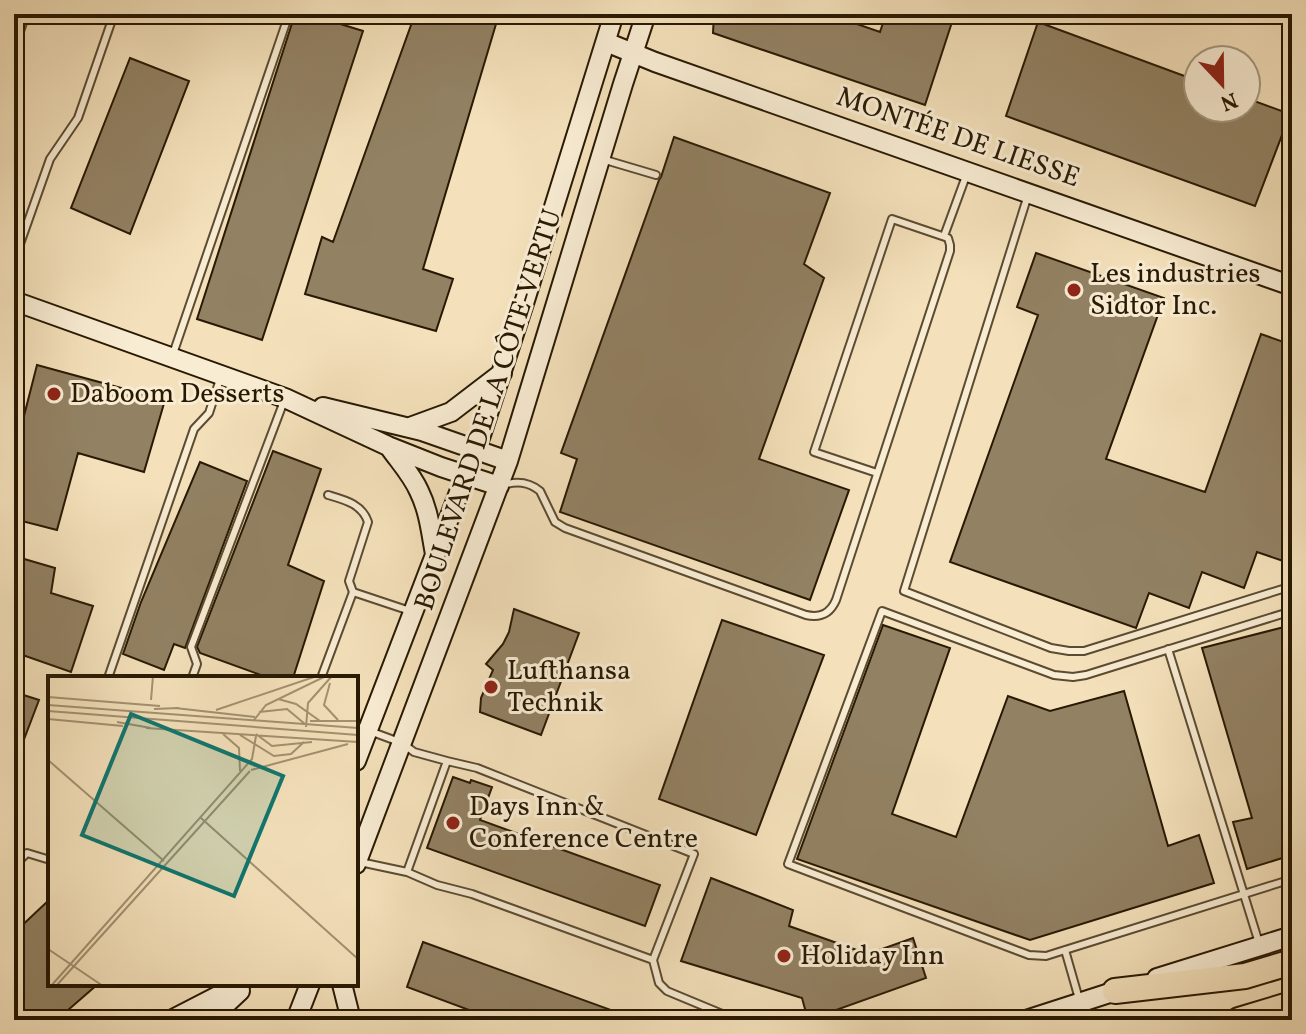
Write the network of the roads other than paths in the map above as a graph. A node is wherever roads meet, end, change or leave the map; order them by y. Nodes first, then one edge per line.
1 (26, 14) edge
2 (114, 14) edge
3 (289, 14) edge
4 (614, 14) edge
5 (646, 14) edge
6 (606, 42) junction
7 (14, 49) edge
8 (633, 53) junction
9 (600, 159) junction
10 (968, 172) junction
11 (656, 175) dead end
12 (1029, 193) junction
13 (944, 236) junction
14 (14, 261) edge
15 (1292, 286) edge
16 (14, 301) edge
17 (172, 357) junction
18 (502, 373) junction
19 (221, 375) junction
20 (285, 398) junction
21 (410, 427) junction
22 (388, 446) junction
23 (476, 449) junction
24 (508, 461) junction
25 (877, 473) junction
26 (465, 475) junction
27 (508, 484) junction
28 (328, 495) dead end
29 (435, 554) junction
30 (1292, 586) edge
31 (353, 592) junction
32 (1292, 611) edge
33 (413, 612) junction
34 (1168, 649) junction
35 (109, 676) edge
36 (193, 676) edge
37 (322, 676) edge
38 (362, 728) edge
39 (402, 743) junction
40 (358, 750) edge
41 (447, 761) junction
42 (358, 857) edge
43 (48, 859) edge
44 (358, 862) edge
45 (14, 866) edge
46 (407, 872) junction
47 (1292, 879) edge
48 (1243, 893) junction
49 (1292, 936) edge
50 (1260, 946) junction
51 (1065, 950) junction
52 (653, 960) junction
53 (1292, 962) edge
54 (237, 986) edge
55 (246, 986) edge
56 (309, 986) edge
57 (342, 986) edge
58 (1115, 991) junction
59 (1081, 1002) junction
60 (1292, 1004) edge
61 (171, 1020) edge
62 (209, 1020) edge
63 (296, 1020) edge
64 (351, 1020) edge
65 (737, 1020) edge
66 (1026, 1020) edge
67 (1239, 1020) edge

1 - 7 lane
2 - 14 lane
3 - 17 lane
4 - 6 street, BOULEVARD DE LA CÔTE-VERTU
5 - 8 street, BOULEVARD DE LA CÔTE-VERTU
6 - 8 street, MONTÉE DE LIESSE
6 - 18 street, BOULEVARD DE LA CÔTE-VERTU
8 - 9 street, BOULEVARD DE LA CÔTE-VERTU
8 - 10 street, MONTÉE DE LIESSE
9 - 11 lane
9 - 24 street, BOULEVARD DE LA CÔTE-VERTU
10 - 12 street, MONTÉE DE LIESSE
10 - 13 lane
12 - 15 street, MONTÉE DE LIESSE
12 - 30 lane
13 - 25 lane
13 - 25 lane
16 - 17 street
17 - 19 street
18 - 21 street
18 - 23 street, BOULEVARD DE LA CÔTE-VERTU
19 - 20 street
19 - 35 lane
20 - 21 street
20 - 22 street
20 - 36 lane
21 - 23 street
22 - 26 street
22 - 29 street
23 - 24 street
23 - 26 street, BOULEVARD DE LA CÔTE-VERTU
24 - 27 street, BOULEVARD DE LA CÔTE-VERTU
25 - 27 lane
26 - 27 street
26 - 29 street, BOULEVARD DE LA CÔTE-VERTU
27 - 39 street, BOULEVARD DE LA CÔTE-VERTU
28 - 31 lane
29 - 33 street, BOULEVARD DE LA CÔTE-VERTU
31 - 33 lane
31 - 37 lane
32 - 34 lane
33 - 38 street, BOULEVARD DE LA CÔTE-VERTU
34 - 48 lane
34 - 51 lane
38 - 39 lane
38 - 40 street, BOULEVARD DE LA CÔTE-VERTU
39 - 41 lane
39 - 42 street, BOULEVARD DE LA CÔTE-VERTU
41 - 46 lane
41 - 52 lane
43 - 45 lane
44 - 46 lane
46 - 52 lane
47 - 48 lane
48 - 50 lane
48 - 51 lane
49 - 50 street
50 - 58 street
51 - 59 lane
52 - 65 lane
53 - 58 highway
54 - 61 street
55 - 62 street
56 - 63 street
57 - 64 street
58 - 59 street
59 - 66 street
60 - 67 highway

